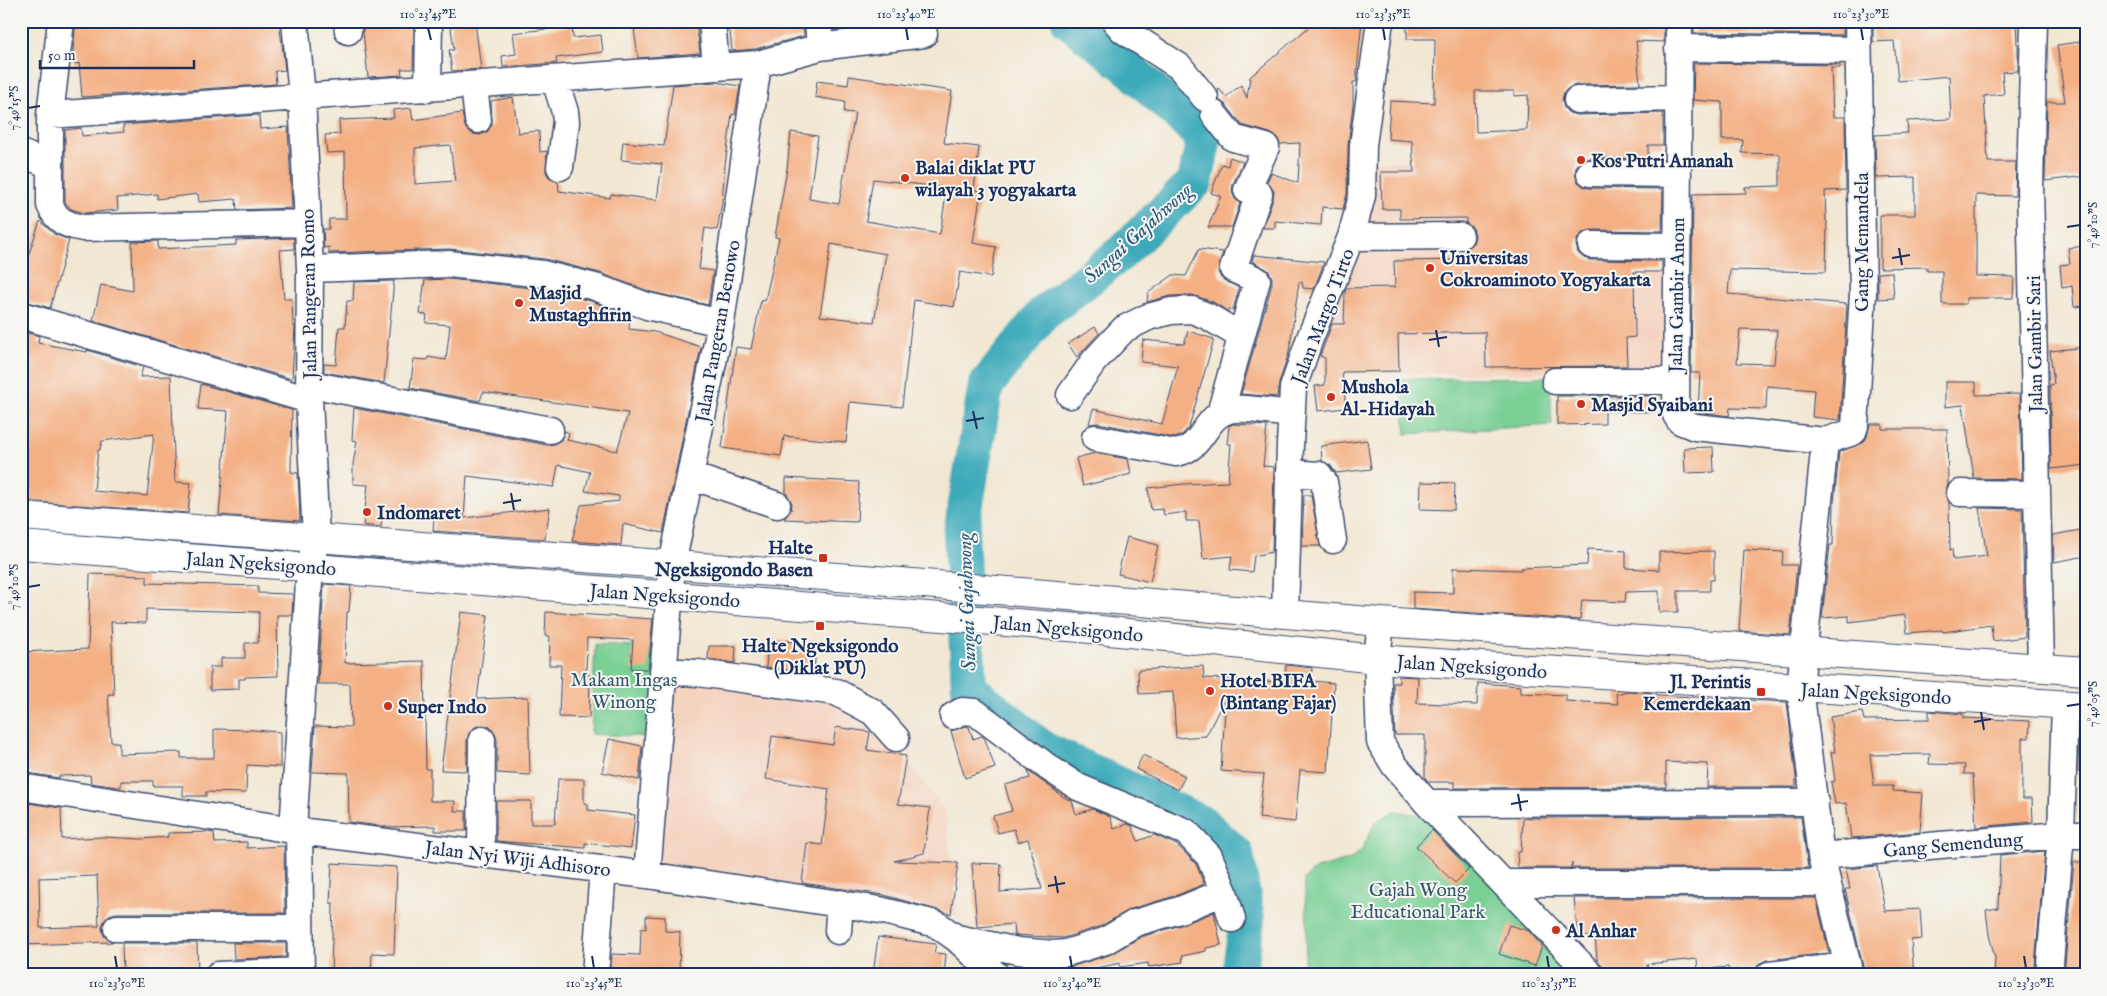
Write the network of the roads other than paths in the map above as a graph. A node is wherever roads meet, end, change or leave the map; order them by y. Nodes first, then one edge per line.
1 (61, 21) edge
2 (295, 21) edge
3 (429, 21) edge
4 (712, 21) edge
5 (818, 21) edge
6 (1115, 21) edge
7 (1380, 21) edge
8 (1679, 21) edge
9 (1858, 21) edge
10 (2034, 21) edge
11 (924, 34) dead end
12 (820, 47) junction
13 (1678, 48) junction
14 (1858, 50) junction
15 (758, 64) junction
16 (716, 67) junction
17 (555, 80) junction
18 (474, 86) junction
19 (428, 89) junction
20 (302, 96) junction
21 (1678, 98) junction
22 (1577, 100) dead end
23 (50, 115) junction
24 (478, 120) dead end
25 (21, 153) edge
26 (49, 165) junction
27 (560, 166) dead end
28 (1590, 173) dead end
29 (1678, 174) junction
30 (308, 223) junction
31 (1460, 236) dead end
32 (1351, 237) junction
33 (1592, 245) dead end
34 (1677, 246) junction
35 (310, 268) junction
36 (21, 315) edge
37 (721, 323) junction
38 (1240, 336) junction
39 (1555, 381) dead end
40 (1675, 381) junction
41 (309, 392) junction
42 (1070, 395) dead end
43 (1220, 414) junction
44 (1292, 414) junction
45 (550, 430) dead end
46 (1095, 438) dead end
47 (1825, 441) junction
48 (1289, 473) junction
49 (690, 480) junction
50 (1960, 493) dead end
51 (2037, 494) junction
52 (777, 505) dead end
53 (21, 516) edge
54 (316, 538) junction
55 (1333, 540) dead end
56 (21, 545) edge
57 (672, 565) junction
58 (310, 567) junction
59 (668, 595) junction
60 (1285, 614) junction
61 (1381, 622) junction
62 (1803, 650) junction
63 (1377, 659) junction
64 (2041, 667) junction
65 (2086, 671) edge
66 (664, 672) junction
67 (1800, 688) junction
68 (2075, 705) edge
69 (953, 716) dead end
70 (896, 738) dead end
71 (482, 740) dead end
72 (21, 787) edge
73 (1815, 802) junction
74 (1427, 803) junction
75 (296, 830) junction
76 (2074, 835) edge
77 (481, 854) junction
78 (1821, 856) junction
79 (603, 869) junction
80 (647, 875) junction
81 (1505, 883) junction
82 (1827, 883) junction
83 (1224, 892) junction
84 (840, 903) junction
85 (1232, 919) dead end
86 (117, 928) dead end
87 (300, 928) junction
88 (838, 931) dead end
89 (956, 938) junction
90 (1849, 970) edge
91 (301, 973) edge
92 (218, 975) edge
93 (595, 975) edge
94 (996, 975) edge
95 (1591, 975) edge
96 (1769, 975) edge
97 (2050, 975) edge

1 - 23 street
2 - 20 street, Jalan Pangeran Romo
3 - 19 street
4 - 16 street
5 - 12 street
6 - 38 street
7 - 32 street, Jalan Margo Tirto
8 - 13 street, Jalan Gambir Anom
9 - 14 street, Gang Memandela
10 - 51 street, Jalan Gambir Sari
11 - 12 street
12 - 15 street
13 - 14 street
13 - 21 street, Jalan Gambir Anom
14 - 47 street, Gang Memandela
15 - 16 street
15 - 37 street, Jalan Pangeran Benowo
16 - 17 street
17 - 18 street
17 - 27 street
18 - 19 street
18 - 24 street
19 - 20 street
20 - 23 street
20 - 30 street, Jalan Pangeran Romo
21 - 22 street
21 - 29 street, Jalan Gambir Anom
23 - 26 street
25 - 26 street
26 - 30 street
28 - 29 street
29 - 34 street, Jalan Gambir Anom
30 - 35 street, Jalan Pangeran Romo
31 - 32 street
32 - 44 street, Jalan Margo Tirto
33 - 34 street
34 - 40 street, Jalan Gambir Anom
35 - 37 street
35 - 41 street, Jalan Pangeran Romo
36 - 41 street
37 - 49 street, Jalan Pangeran Benowo
38 - 42 street
38 - 43 street
39 - 40 street
40 - 47 street, Jalan Gambir Anom
41 - 45 street
41 - 54 street, Jalan Pangeran Romo
43 - 44 street
43 - 46 street
44 - 48 street, Jalan Margo Tirto
47 - 62 street
48 - 55 street
48 - 60 street, Jalan Margo Tirto
49 - 52 street
49 - 57 street, Jalan Pangeran Benowo
50 - 51 street
51 - 64 street, Jalan Gambir Sari
53 - 54 main road, Jalan Ngeksigondo
54 - 57 main road, Jalan Ngeksigondo
54 - 58 street, Jalan Pangeran Romo
56 - 58 main road, Jalan Ngeksigondo
57 - 59 street, Jalan Pangeran Benowo
57 - 60 main road, Jalan Ngeksigondo
58 - 59 main road, Jalan Ngeksigondo
58 - 75 street, Jalan Pangeran Romo
59 - 63 main road, Jalan Ngeksigondo
59 - 66 street, Jalan Pangeran Benowo
60 - 61 main road, Jalan Ngeksigondo
61 - 62 main road, Jalan Ngeksigondo
61 - 63 street
62 - 64 main road, Jalan Ngeksigondo
62 - 67 street
63 - 67 main road, Jalan Ngeksigondo
63 - 74 street
64 - 65 main road, Jalan Ngeksigondo
66 - 70 street
66 - 80 street, Jalan Pangeran Benowo
67 - 68 main road, Jalan Ngeksigondo
67 - 73 street
68 - 76 street
69 - 83 street
71 - 77 street
72 - 75 street, Jalan Nyi Wiji Adhisoro
73 - 74 street
73 - 78 street
74 - 81 street
75 - 77 street, Jalan Nyi Wiji Adhisoro
75 - 87 street, Jalan Pangeran Romo
76 - 78 street, Gang Semendung
76 - 97 street
77 - 79 street, Jalan Nyi Wiji Adhisoro
78 - 82 street
79 - 80 street, Jalan Nyi Wiji Adhisoro
79 - 93 street
80 - 84 street, Jalan Nyi Wiji Adhisoro
81 - 82 street
81 - 95 street
82 - 90 street
83 - 85 street
83 - 89 street
84 - 88 street
84 - 89 street, Jalan Nyi Wiji Adhisoro
86 - 87 street
87 - 91 street, Jalan Pangeran Romo
89 - 94 street, Jalan Nyi Wiji Adhisoro
90 - 96 street
91 - 92 street

